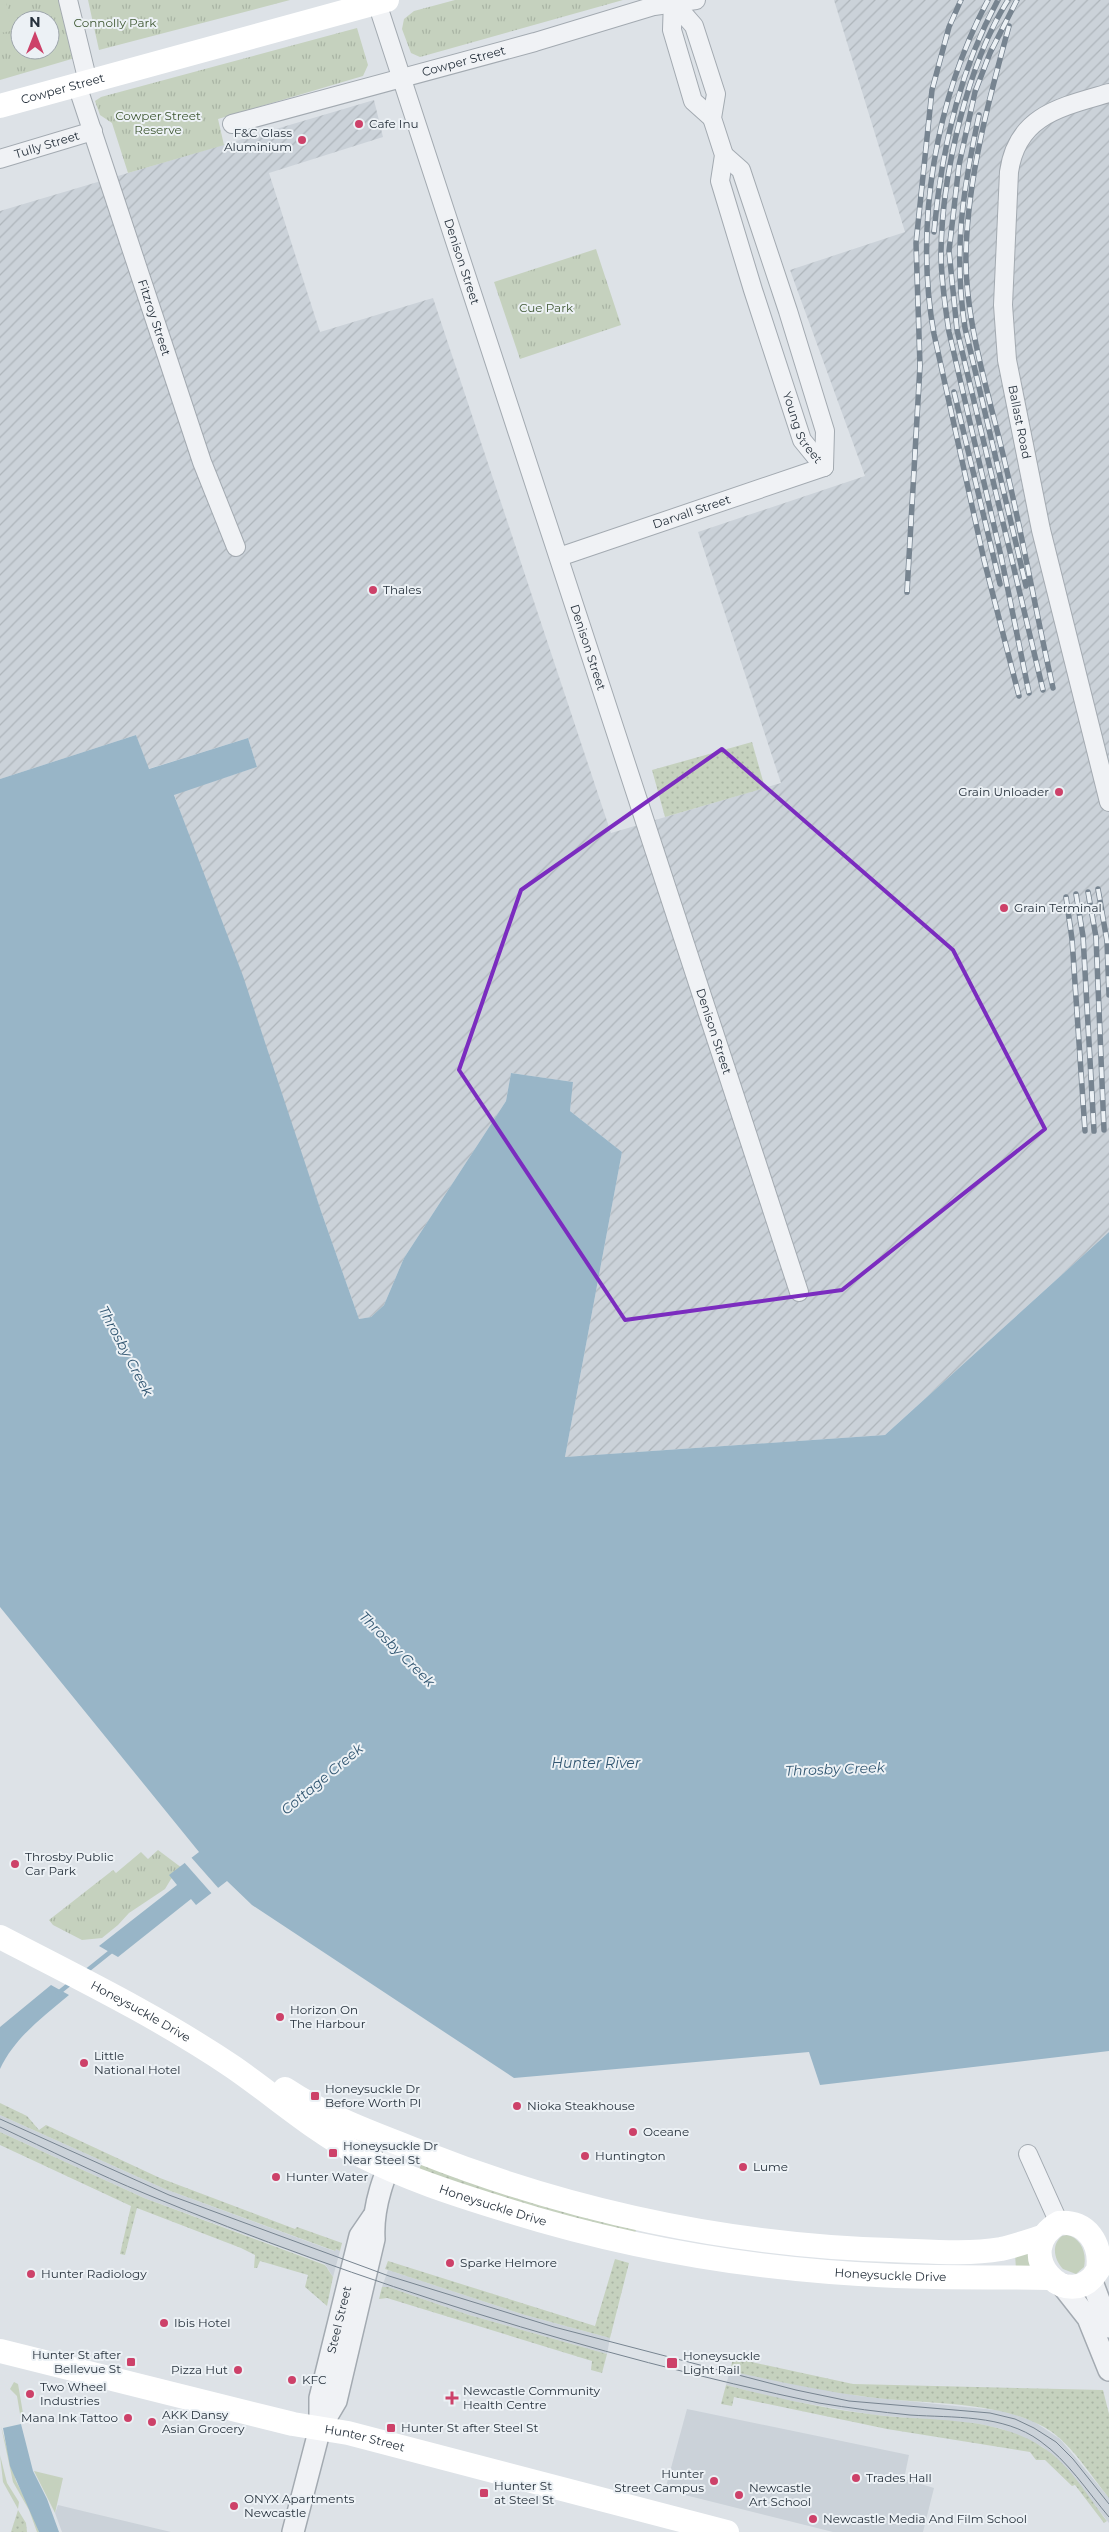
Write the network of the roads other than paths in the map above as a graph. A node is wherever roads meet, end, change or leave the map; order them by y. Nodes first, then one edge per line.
1 (68, 0) edge
2 (696, 0) edge
3 (382, 1) edge
4 (673, 2) edge
5 (402, 78) junction
6 (82, 84) junction
7 (1109, 93) edge
8 (0, 106) edge
9 (232, 124) dead end
10 (93, 131) junction
11 (724, 155) junction
12 (0, 158) edge
13 (784, 298) junction
14 (759, 306) junction
15 (824, 467) junction
16 (236, 547) dead end
17 (559, 557) junction
18 (1109, 802) edge
19 (800, 1292) dead end
20 (0, 1920) edge
21 (0, 1937) edge
22 (68, 1964) junction
23 (101, 1981) junction
24 (398, 2144) junction
25 (1028, 2154) dead end
26 (388, 2168) junction
27 (1051, 2230) junction
28 (1098, 2230) edge
29 (1098, 2275) edge
30 (1056, 2282) junction
31 (1109, 2327) edge
32 (0, 2351) edge
33 (1109, 2370) edge
34 (320, 2428) junction
35 (293, 2532) edge
36 (727, 2532) edge

1 - 6 street, Fitzroy Street
2 - 4 street, Cowper Street
3 - 5 street, Denison Street
3 - 6 main road, Cowper Street
4 - 5 street, Cowper Street
4 - 11 street, Young Street
5 - 9 street, Cowper Street
5 - 17 street, Denison Street
6 - 8 main road, Cowper Street
6 - 10 street, Fitzroy Street
7 - 18 street, Ballast Road
10 - 12 street, Tully Street
10 - 16 street, Fitzroy Street
11 - 13 street, Young Street
11 - 14 street, Young Street
13 - 14 street
13 - 15 street, Young Street
14 - 15 street, Young Street
15 - 17 street, Darvall Street
17 - 19 street, Denison Street
20 - 22 main road, Honeysuckle Drive
21 - 22 main road, Honeysuckle Drive
22 - 23 main road, Honeysuckle Drive
23 - 24 main road, Honeysuckle Drive
23 - 26 main road, Honeysuckle Drive
24 - 26 street, Steel Street
24 - 27 main road, Honeysuckle Drive
25 - 27 street
26 - 30 main road, Honeysuckle Drive
26 - 34 street, Steel Street
27 - 28 main road
27 - 30 main road
28 - 29 main road
29 - 30 main road
29 - 31 street
30 - 33 street
32 - 34 main road, Hunter Street
34 - 35 street, Steel Street
34 - 36 main road, Hunter Street

